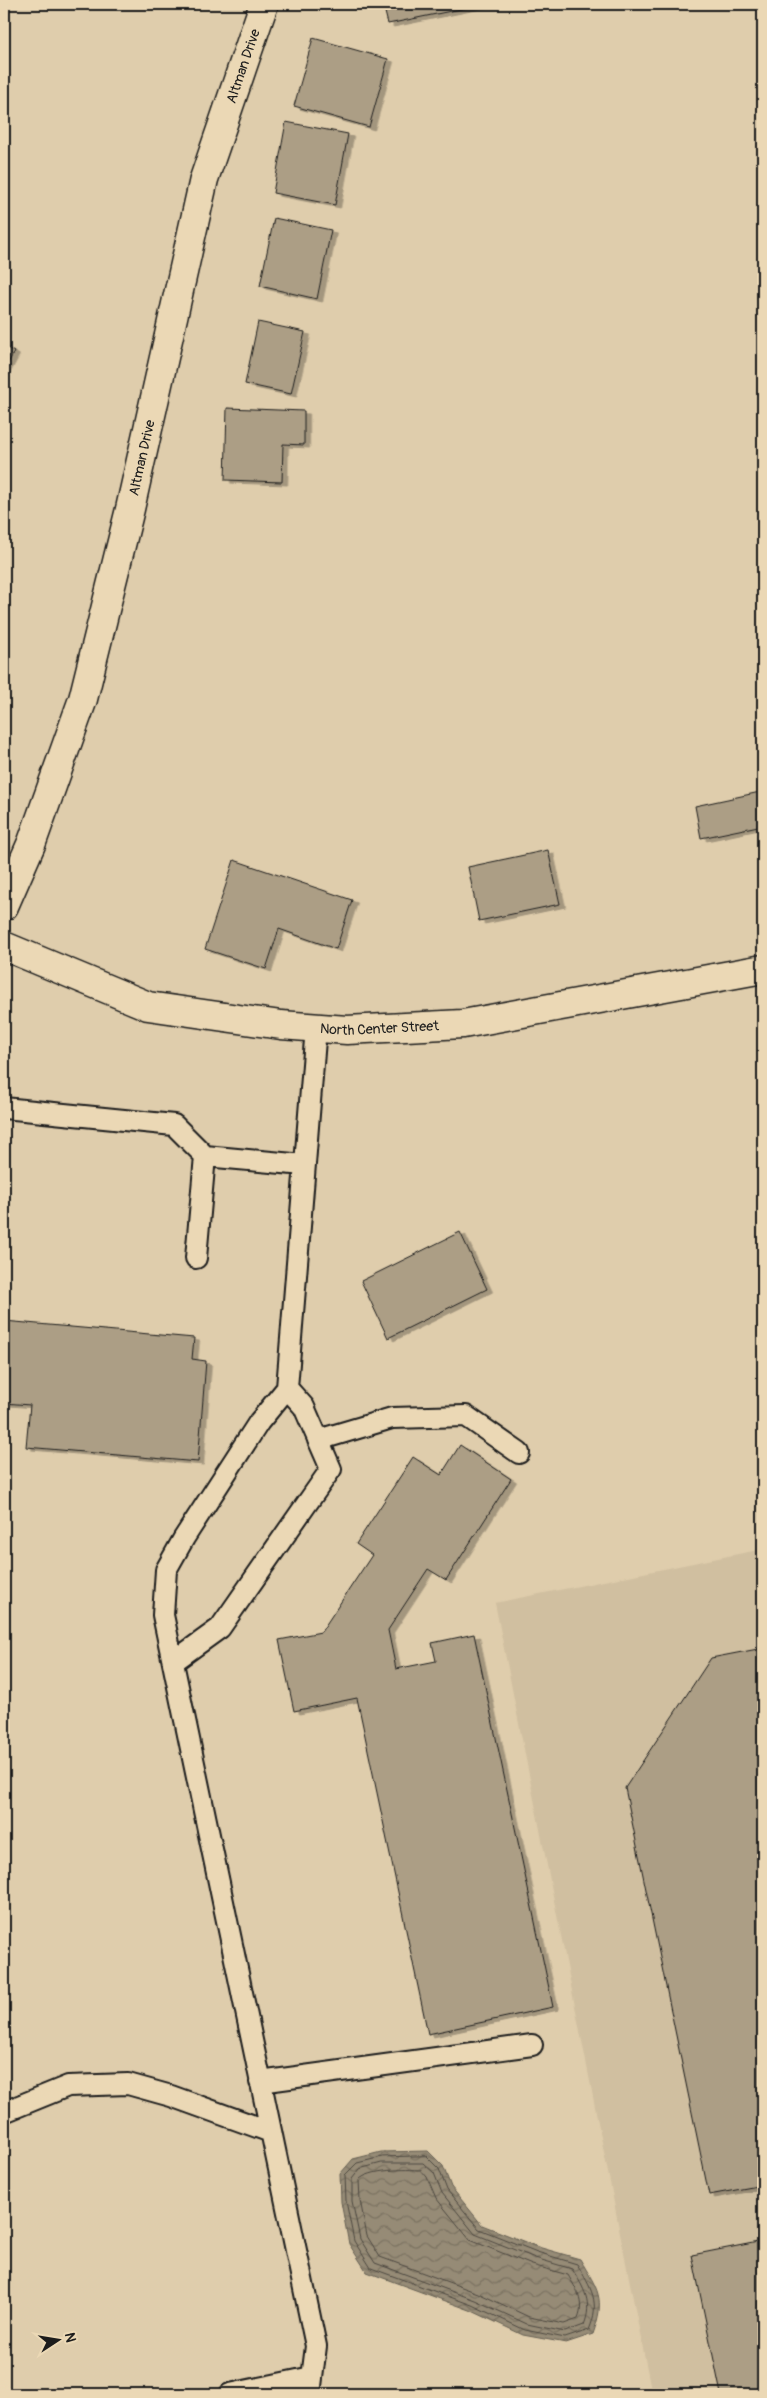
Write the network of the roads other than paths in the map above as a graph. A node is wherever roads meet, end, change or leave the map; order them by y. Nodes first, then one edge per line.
1 (264, 4) edge
2 (4, 906) edge
3 (4, 946) edge
4 (763, 969) edge
5 (316, 1027) junction
6 (4, 1108) edge
7 (205, 1156) junction
8 (304, 1165) junction
9 (196, 1258) dead end
10 (287, 1388) junction
11 (318, 1440) junction
12 (519, 1453) dead end
13 (173, 1662) junction
14 (532, 2045) dead end
15 (260, 2082) junction
16 (4, 2112) edge
17 (271, 2132) junction
18 (311, 2386) edge
19 (230, 2394) edge

1 - 2 street, Altman Drive
3 - 5 street, North Center Street
4 - 5 street, North Center Street
5 - 8 lane
6 - 7 lane
7 - 8 lane
7 - 9 lane
8 - 10 lane
10 - 11 lane
10 - 13 lane
11 - 12 lane
11 - 13 lane
13 - 15 lane
14 - 15 lane
15 - 17 lane
16 - 17 lane
17 - 18 lane
18 - 19 lane

